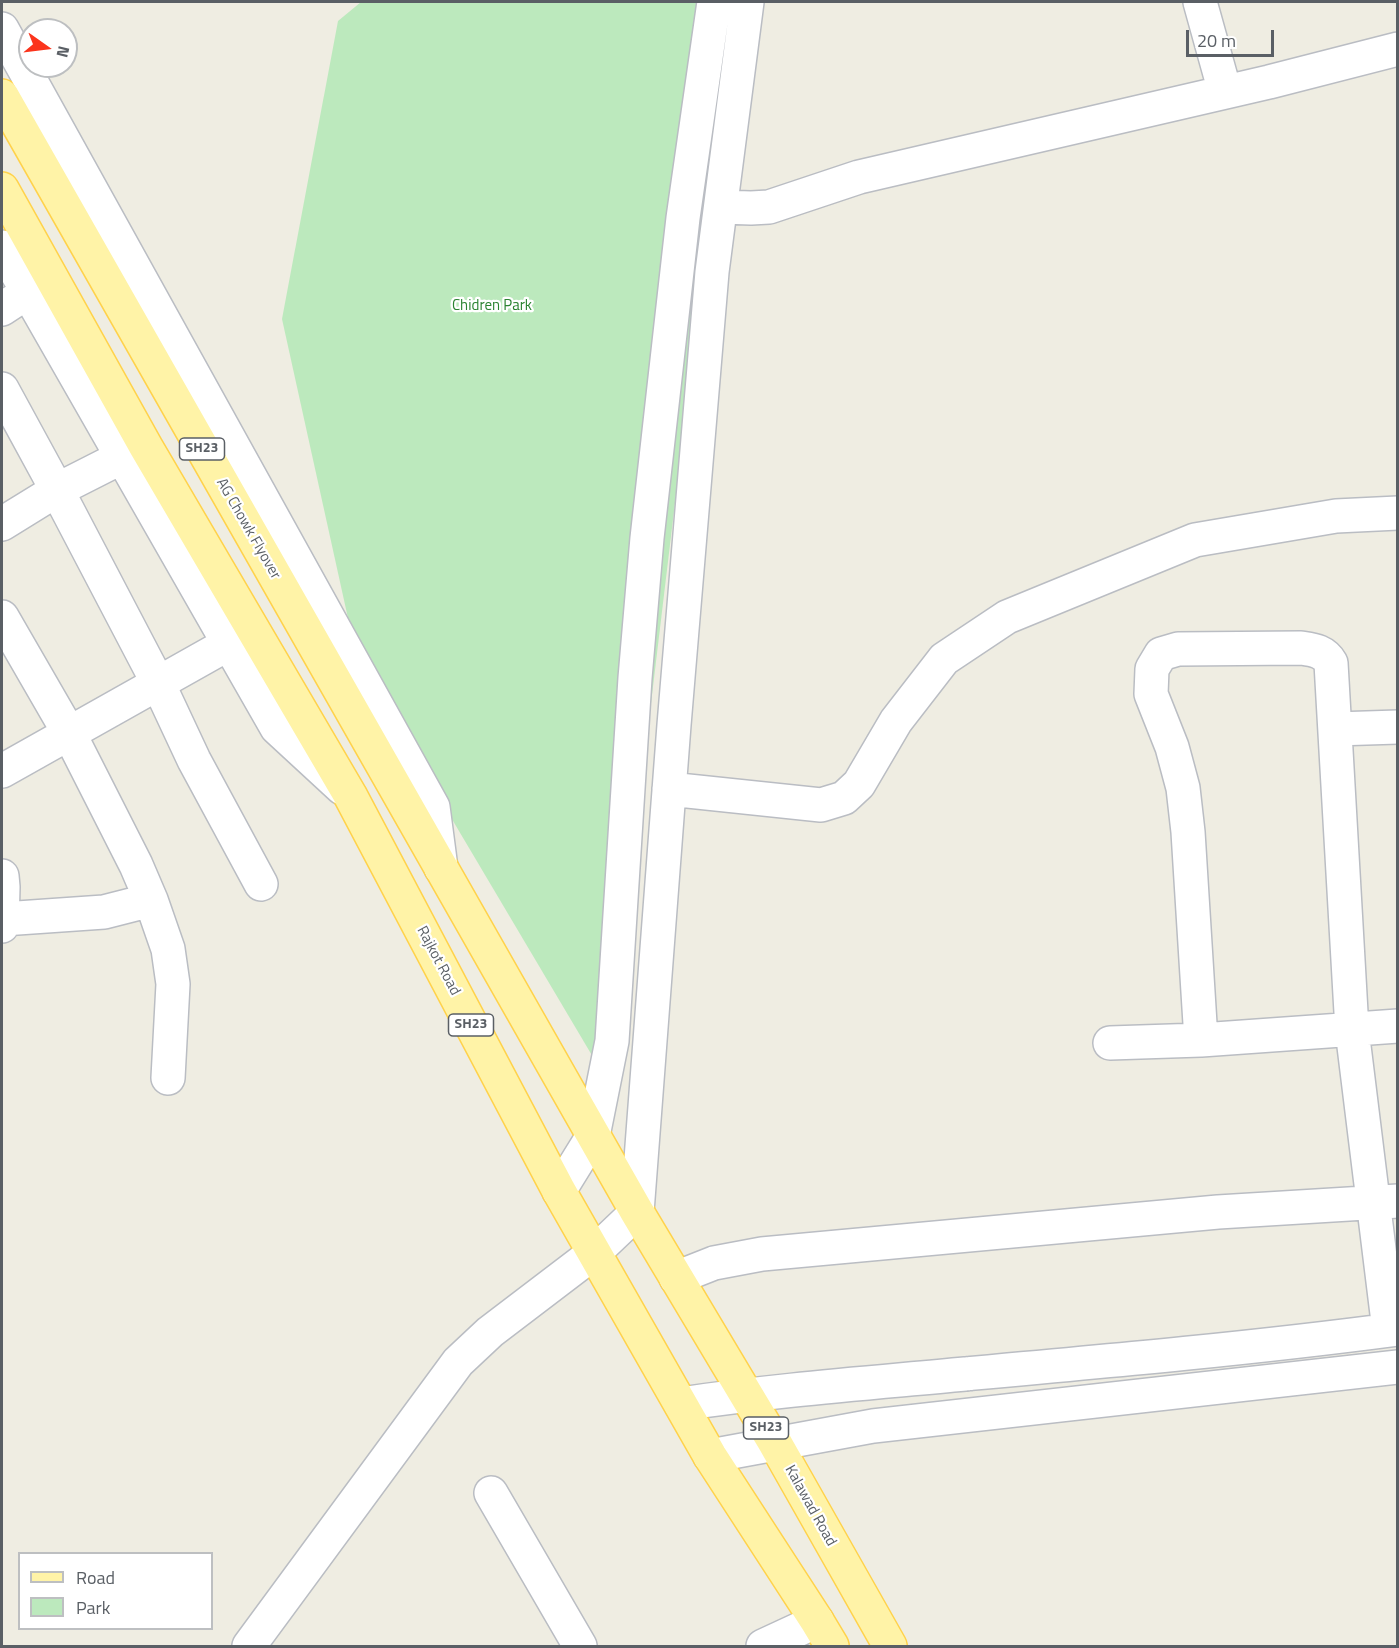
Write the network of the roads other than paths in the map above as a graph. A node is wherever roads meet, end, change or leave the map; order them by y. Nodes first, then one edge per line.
1 (714, 2) edge
2 (747, 2) edge
3 (1200, 2) edge
4 (2, 29) edge
5 (1398, 49) edge
6 (1225, 92) junction
7 (2, 96) edge
8 (2, 189) edge
9 (721, 207) junction
10 (2, 247) edge
11 (15, 300) edge
12 (2, 389) edge
13 (122, 457) junction
14 (57, 490) junction
15 (1398, 513) edge
16 (2, 524) edge
17 (2, 617) edge
18 (228, 644) junction
19 (158, 683) junction
20 (1398, 727) edge
21 (1335, 729) junction
22 (69, 733) junction
23 (2, 771) edge
24 (669, 789) junction
25 (350, 795) junction
26 (441, 868) junction
27 (261, 884) dead end
28 (2, 899) edge
29 (151, 900) junction
30 (1398, 1026) edge
31 (1352, 1030) junction
32 (1201, 1040) junction
33 (1110, 1043) dead end
34 (168, 1078) dead end
35 (593, 1136) junction
36 (558, 1191) junction
37 (1385, 1202) edge
38 (637, 1212) junction
39 (595, 1252) junction
40 (676, 1278) junction
41 (1393, 1330) edge
42 (1398, 1367) edge
43 (746, 1394) junction
44 (681, 1404) junction
45 (775, 1443) junction
46 (710, 1456) junction
47 (491, 1493) dead end
48 (824, 1634) edge
49 (249, 1647) edge
50 (580, 1647) edge
51 (763, 1647) edge
52 (890, 1647) edge

1 - 35 street
2 - 9 street
3 - 6 street
4 - 26 street
5 - 6 street
6 - 9 street
7 - 26 main road, AG Chowk Flyover / SH23
8 - 25 main road, SH23
9 - 24 street
10 - 11 street
11 - 13 street
12 - 14 street
13 - 14 street
13 - 18 street
14 - 16 street
14 - 19 street
15 - 24 street
17 - 22 street
18 - 19 street
18 - 25 street
19 - 22 street
19 - 27 street
20 - 21 street
21 - 31 street
21 - 32 street
22 - 23 street
22 - 29 street
24 - 38 street
25 - 36 main road, Rajkot Road / SH23
26 - 35 main road, SH23
28 - 29 street
29 - 34 street
30 - 31 street
31 - 32 street
31 - 37 street
32 - 33 street
35 - 36 street
35 - 38 main road, SH23
36 - 39 main road, Rajkot Road / SH23
37 - 40 street
37 - 41 street
38 - 39 street
38 - 40 main road, Kalawad Road / SH23
39 - 44 main road, SH23
39 - 49 street
40 - 43 main road, Kalawad Road / SH23
41 - 43 street
42 - 45 street
43 - 44 street
43 - 45 main road, Kalawad Road / SH23
44 - 46 main road, SH23
45 - 46 street
45 - 52 main road, Kalawad Road / SH23
46 - 48 main road, SH23
47 - 50 street
48 - 51 street

